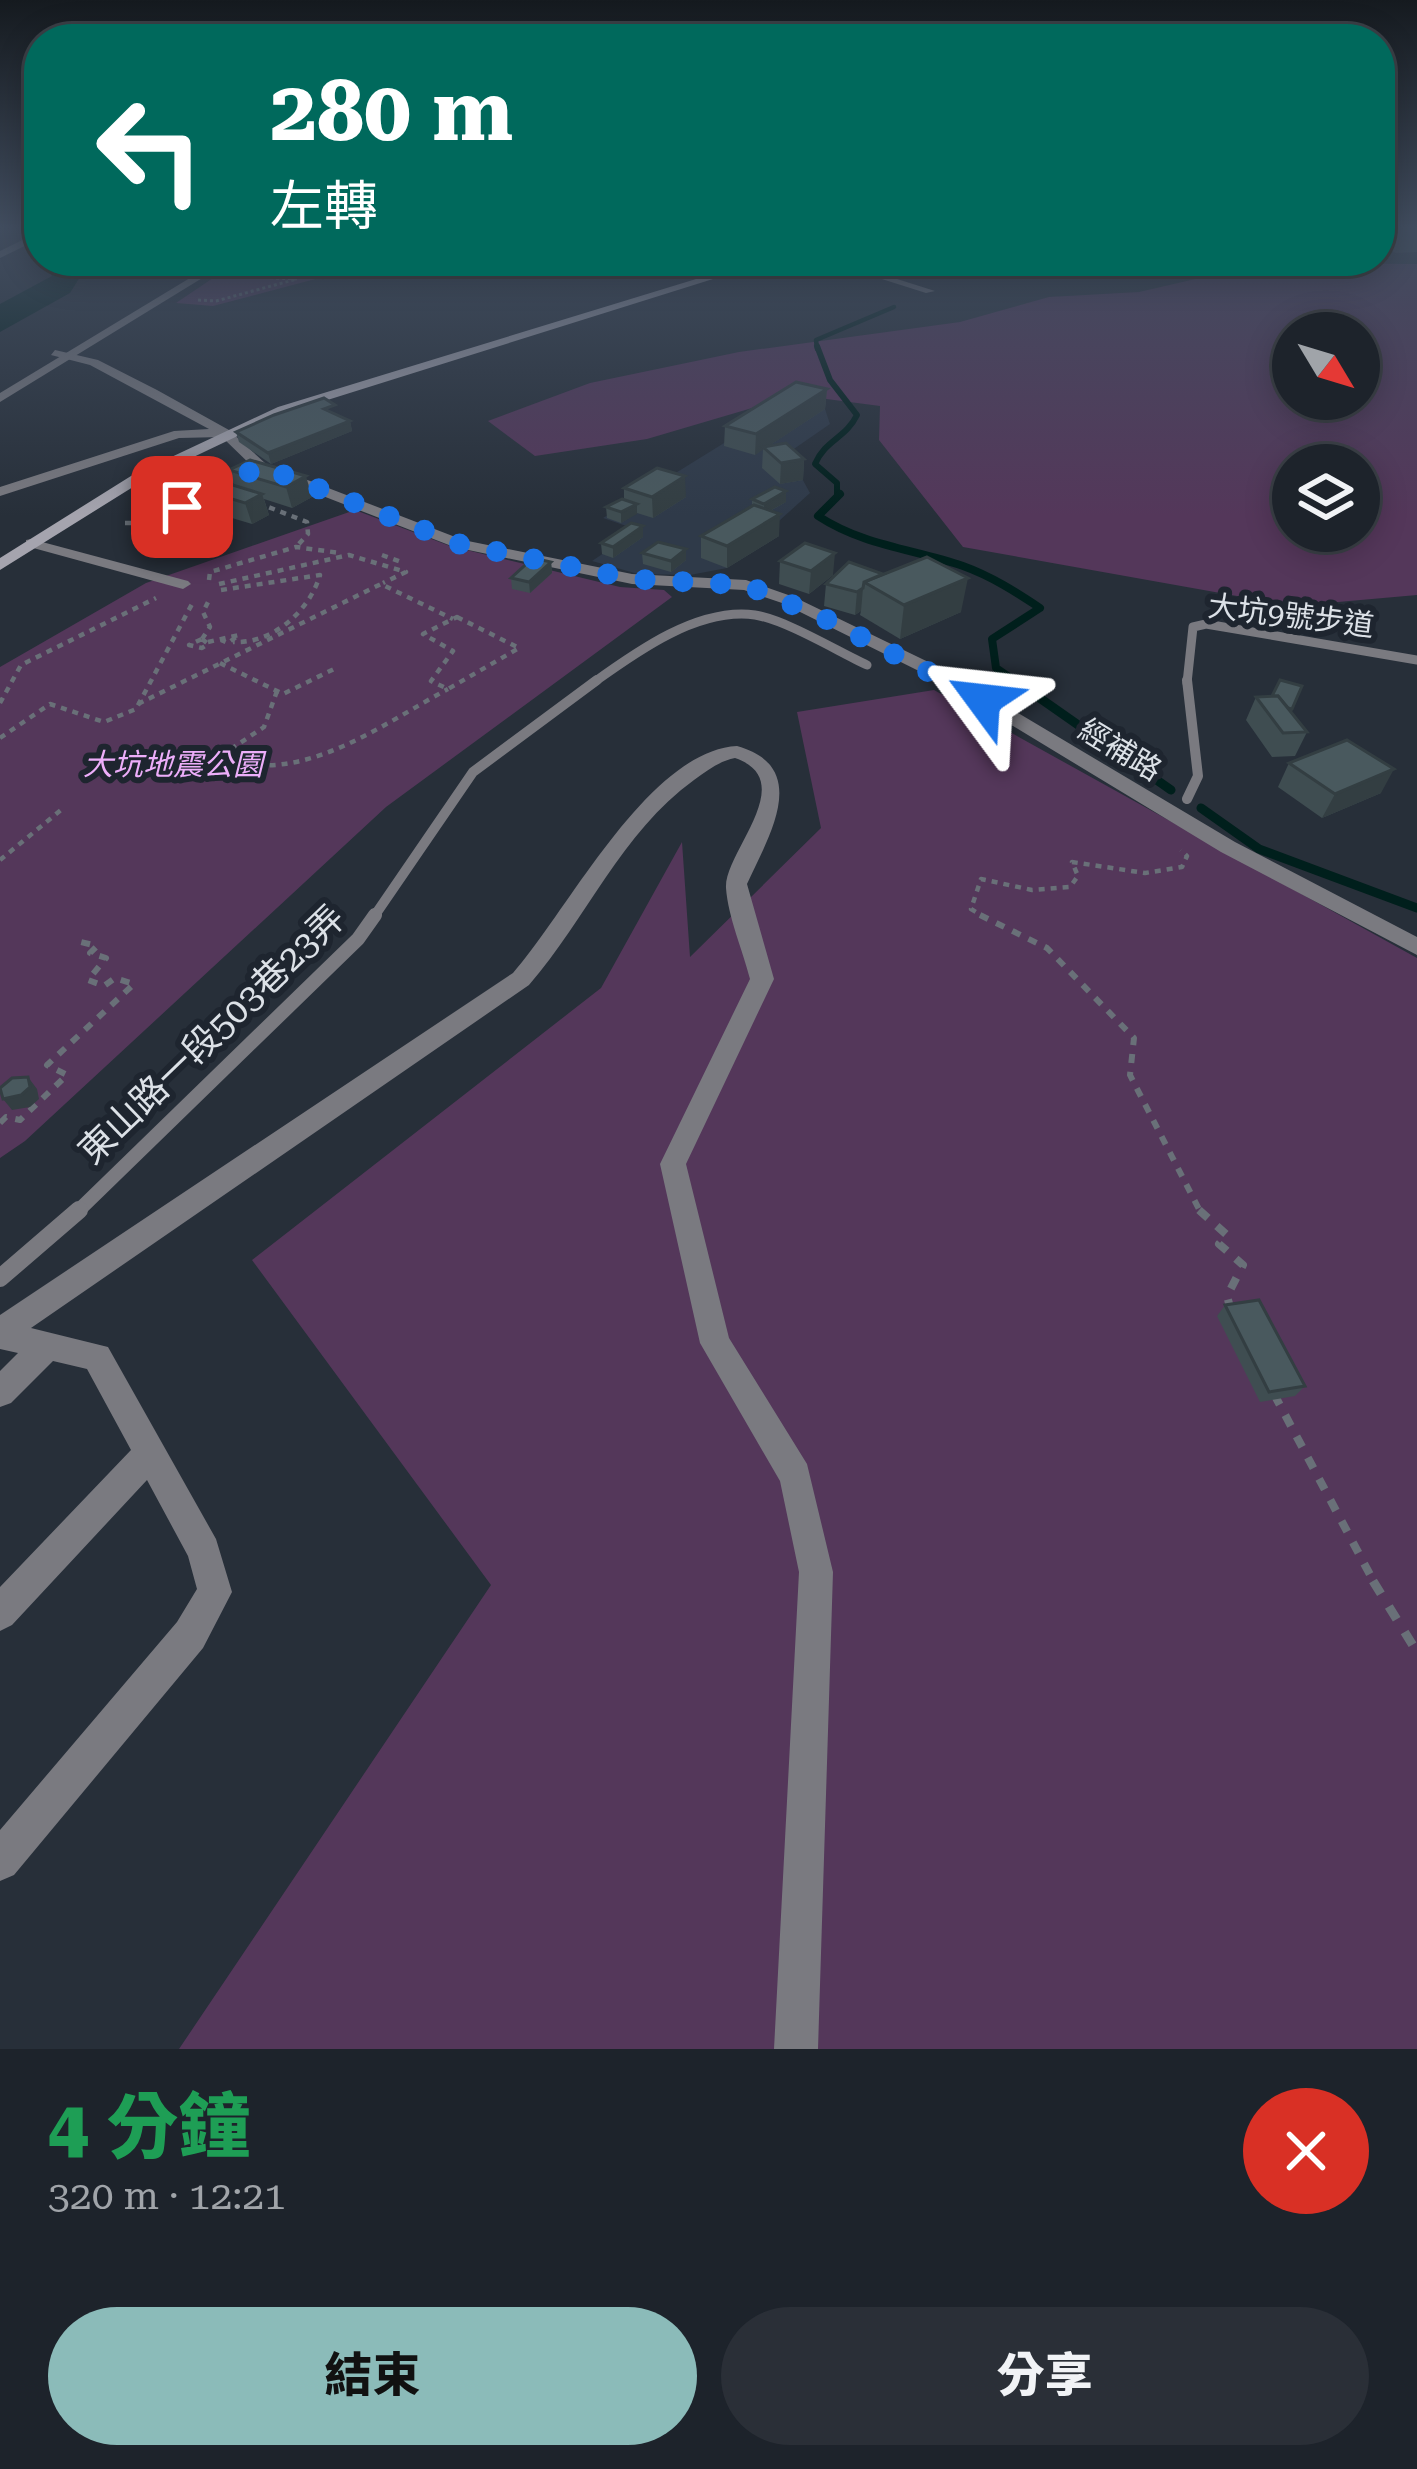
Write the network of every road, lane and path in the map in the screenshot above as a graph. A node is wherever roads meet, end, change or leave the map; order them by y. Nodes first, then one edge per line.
1 (102, 325) edge
2 (125, 325) edge
3 (553, 325) edge
4 (55, 353) junction
5 (75, 356) junction
6 (0, 384) edge
7 (0, 398) edge
8 (225, 433) junction
9 (261, 466) junction
10 (0, 492) edge
11 (256, 502) edge
12 (124, 523) dead end
13 (31, 543) junction
14 (296, 547) junction
15 (396, 548) dead end
16 (349, 555) junction
17 (0, 565) edge
18 (395, 568) junction
19 (209, 580) dead end
20 (381, 584) junction
21 (179, 586) joint
22 (209, 600) dead end
23 (192, 604) dead end
24 (453, 620) junction
25 (1417, 660) edge
26 (220, 663) junction
27 (867, 664) dead end
28 (334, 669) dead end
29 (448, 689) junction
30 (278, 692) junction
31 (0, 703) edge
32 (138, 704) junction
33 (0, 738) edge
34 (1187, 800) dead end
35 (1163, 807) junction
36 (61, 810) dead end
37 (0, 860) edge
38 (81, 942) dead end
39 (1417, 947) edge
40 (0, 1123) edge
41 (0, 1278) edge
42 (1240, 1326) edge
43 (0, 1333) edge
44 (45, 1348) junction
45 (1267, 1379) edge
46 (0, 1393) edge
47 (148, 1456) junction
48 (0, 1613) edge
49 (1417, 1652) edge
50 (0, 1861) edge
51 (796, 2049) edge

1 - 4 street
2 - 5 street
3 - 8 main road
4 - 5 street, 經補路
4 - 6 street
5 - 7 street
5 - 8 street, 經補路
8 - 9 street, 經補路
8 - 10 street
8 - 13 main road
9 - 12 path
9 - 35 street, 經補路
11 - 14 path
13 - 17 main road
13 - 21 street
14 - 16 path
14 - 19 path
15 - 18 path
16 - 18 path
16 - 22 path
18 - 20 path
20 - 24 path
20 - 26 path
21 - 31 path
23 - 32 path
24 - 29 path
24 - 29 path
25 - 34 lane, 大坑9號步道
26 - 30 path
26 - 32 path
27 - 41 lane, 東山路一段503巷23弄
28 - 30 path
29 - 30 path
32 - 33 path
35 - 39 street, 經補路
35 - 42 path
36 - 37 path
38 - 40 path
43 - 44 street
43 - 51 street
44 - 46 street
44 - 47 street
45 - 49 path
47 - 48 street
47 - 50 street

